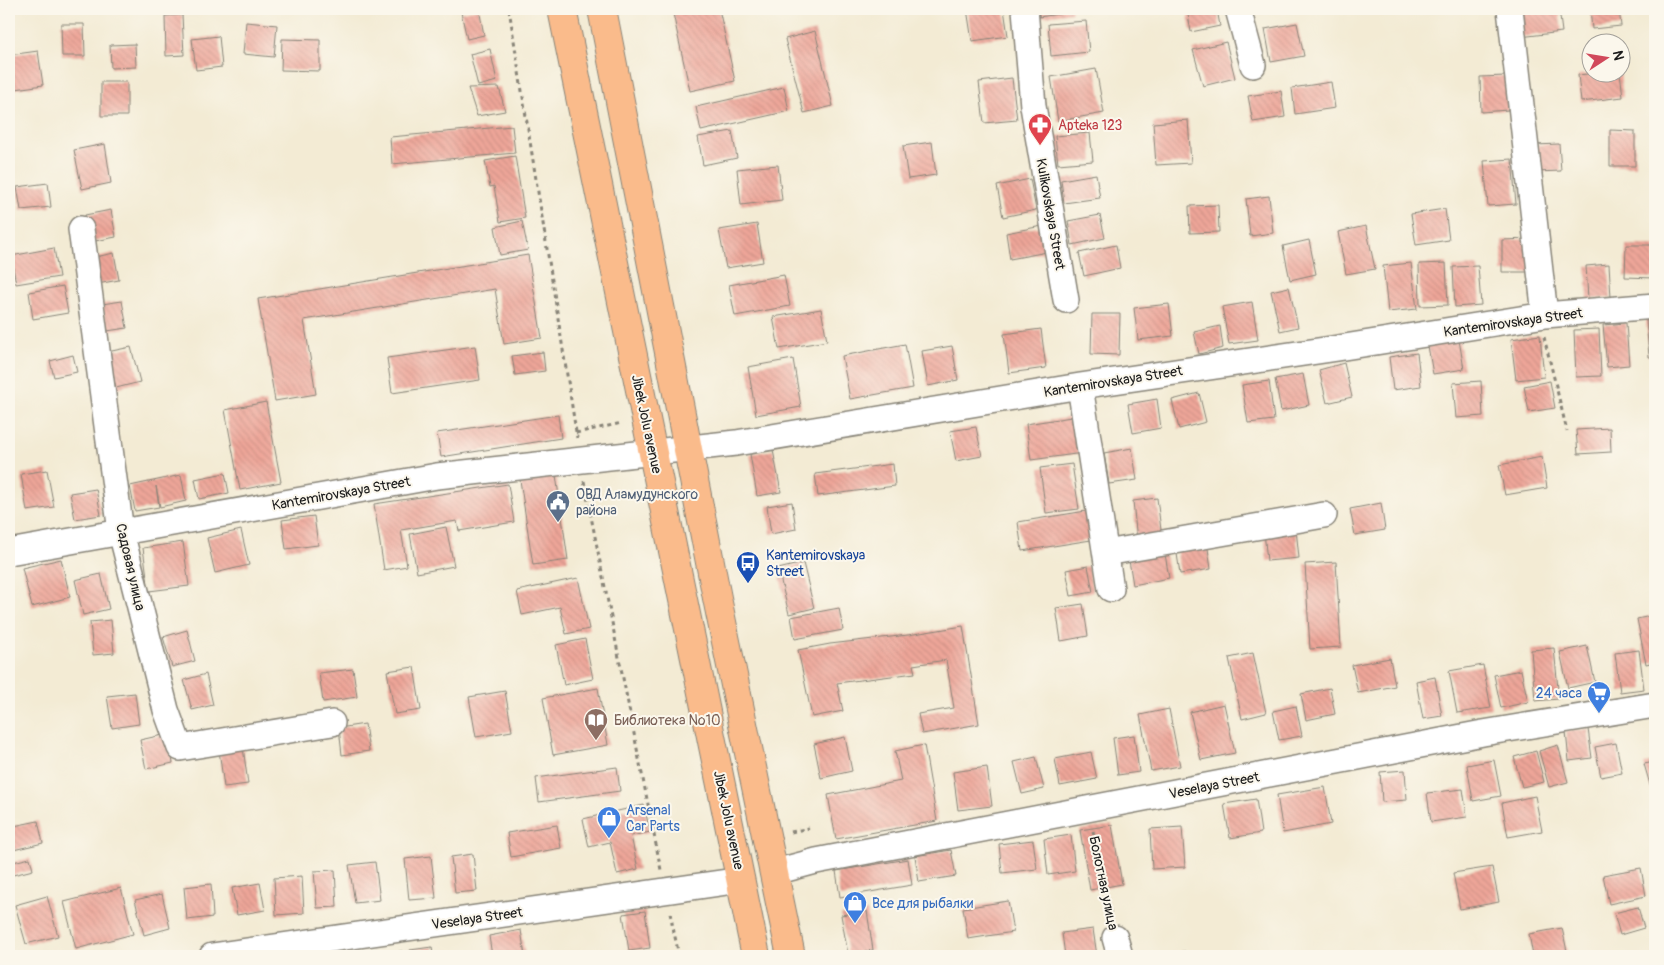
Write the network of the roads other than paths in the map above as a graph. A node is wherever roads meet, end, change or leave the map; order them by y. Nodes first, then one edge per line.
1 (562, 9) edge
2 (602, 9) edge
3 (1025, 9) edge
4 (1238, 9) edge
5 (1510, 9) edge
6 (1252, 65) dead end
7 (81, 229) dead end
8 (1066, 300) dead end
9 (1655, 306) edge
10 (1542, 315) junction
11 (1080, 386) junction
12 (689, 449) junction
13 (652, 451) junction
14 (1324, 515) dead end
15 (121, 532) junction
16 (9, 552) edge
17 (1106, 553) junction
18 (1111, 589) dead end
19 (1655, 705) edge
20 (332, 723) dead end
21 (775, 872) junction
22 (741, 880) junction
23 (212, 956) edge
24 (756, 956) edge
25 (792, 956) edge

1 - 13 main road, Jibek Jolu avenue
2 - 12 main road
3 - 8 street, Kulikovskaya Street
4 - 6 street
5 - 10 street
7 - 15 street, Садовая улица
9 - 10 street, Kantemirovskaya Street
10 - 11 street, Kantemirovskaya Street
11 - 12 street, Kantemirovskaya Street
11 - 17 street
12 - 13 street, Kantemirovskaya Street
12 - 21 main road
13 - 15 street, Kantemirovskaya Street
13 - 22 main road, Jibek Jolu avenue
14 - 17 street
15 - 16 street, Kantemirovskaya Street
15 - 20 street, Садовая улица
17 - 18 street
19 - 21 street, Veselaya Street
21 - 25 main road
22 - 23 street, Veselaya Street
22 - 24 main road, Jibek Jolu avenue

